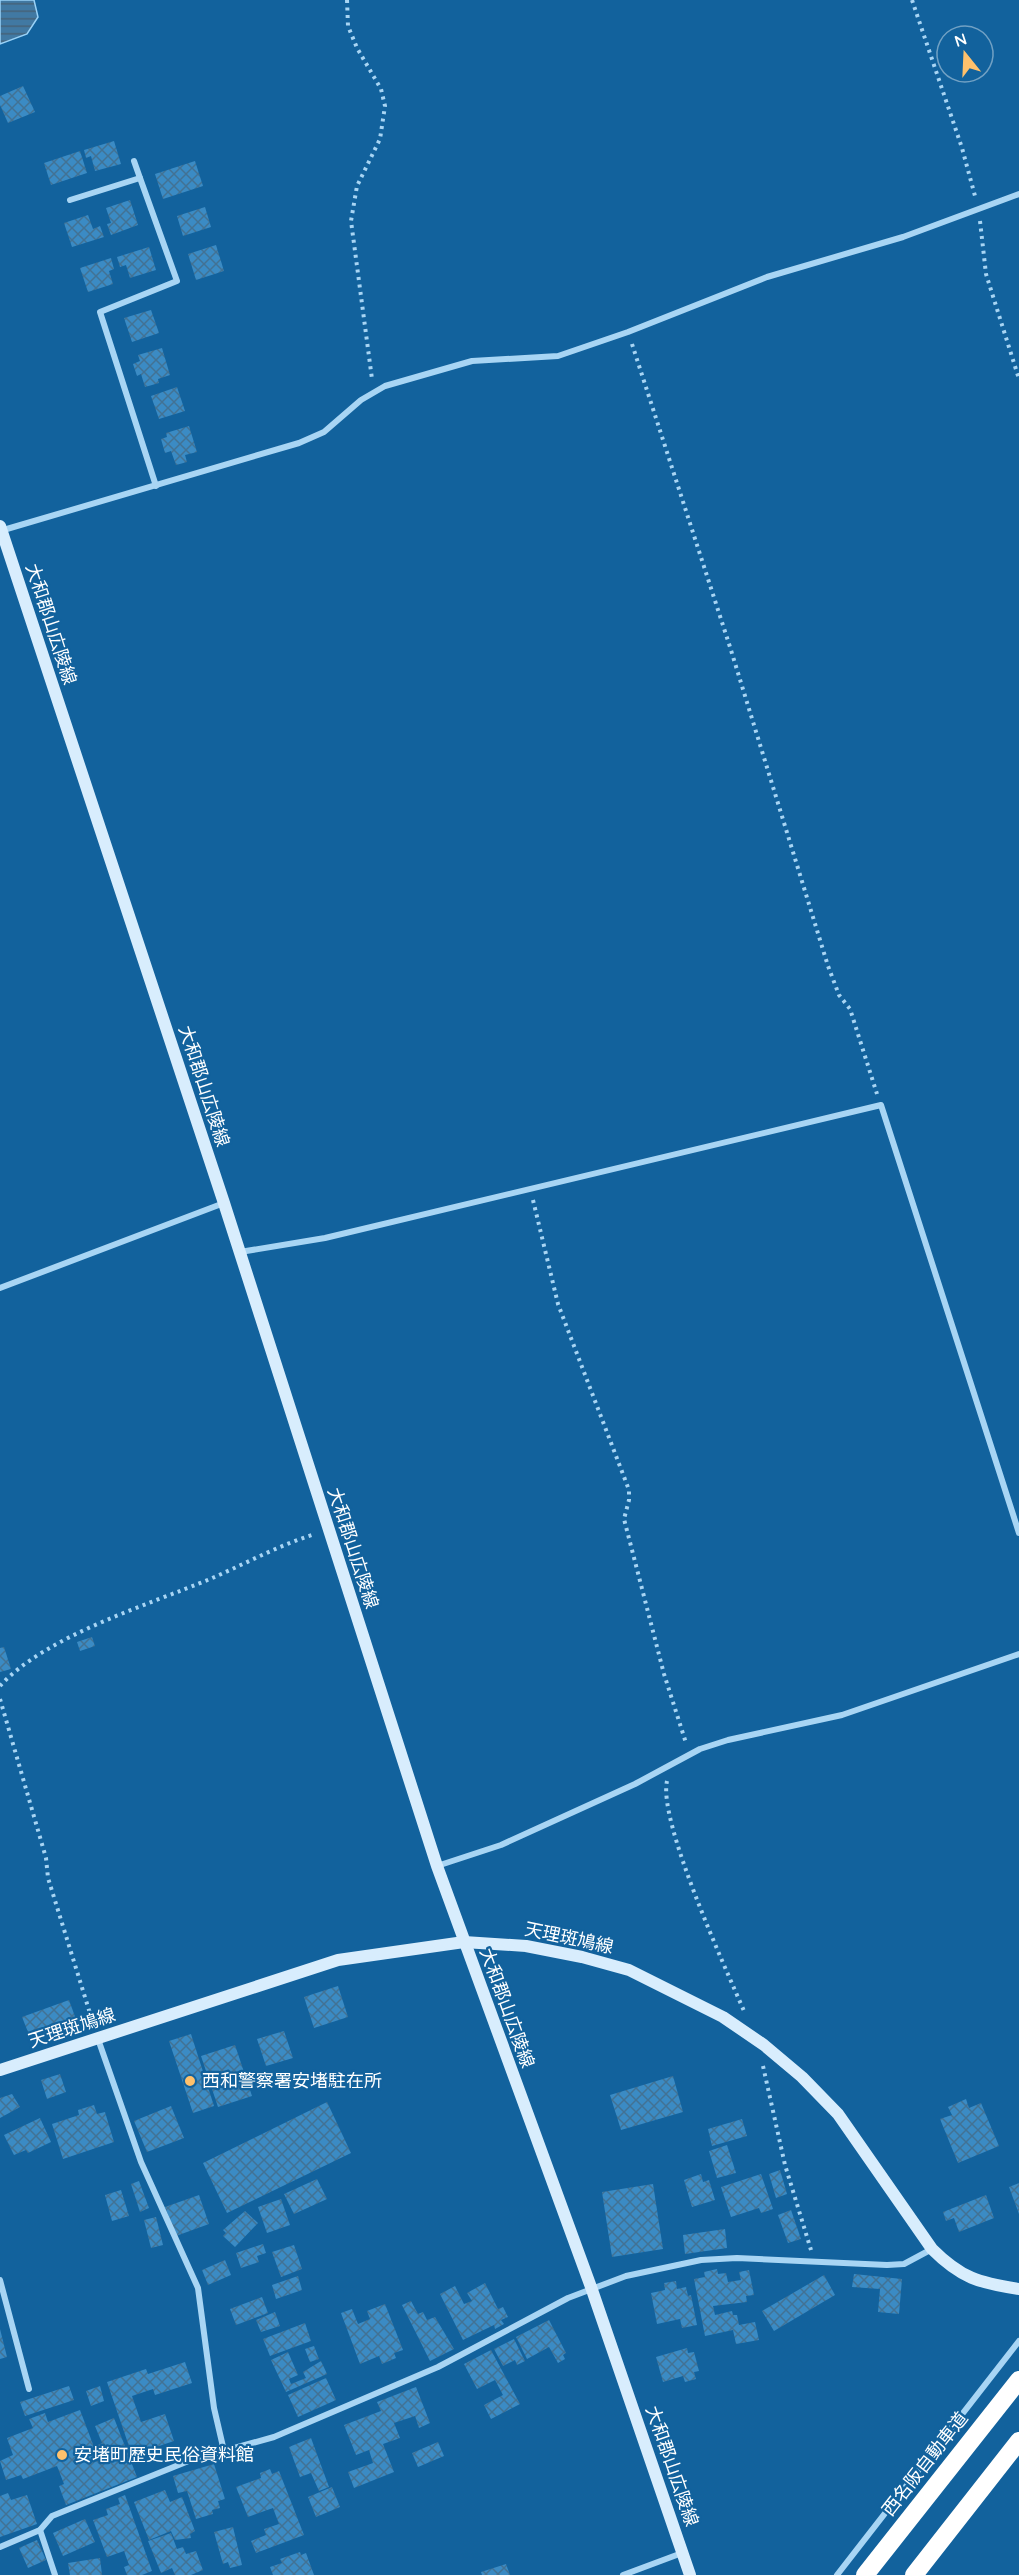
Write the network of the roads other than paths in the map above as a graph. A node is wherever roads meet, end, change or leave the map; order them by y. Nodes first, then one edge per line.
1 (134, 161) dead end
2 (140, 178) junction
3 (1019, 194) edge
4 (70, 200) dead end
5 (156, 486) junction
6 (0, 529) edge
7 (224, 1203) junction
8 (240, 1252) junction
9 (0, 1288) edge
10 (1019, 1533) edge
11 (1019, 1654) edge
12 (437, 1866) junction
13 (464, 1942) junction
14 (98, 2039) junction
15 (0, 2070) edge
16 (932, 2249) junction
17 (0, 2280) edge
18 (591, 2287) junction
19 (1019, 2289) edge
20 (1019, 2341) edge
21 (1019, 2380) edge
22 (29, 2389) dead end
23 (1019, 2441) edge
24 (224, 2451) junction
25 (40, 2530) junction
26 (0, 2547) edge
27 (682, 2553) junction
28 (55, 2575) edge
29 (623, 2575) edge
30 (690, 2575) edge
31 (837, 2575) edge
32 (865, 2575) edge
33 (915, 2575) edge

1 - 2 street
2 - 4 street
2 - 5 street
3 - 5 street
5 - 6 street
6 - 7 main road, 大和郡山広陵線
7 - 8 main road, 大和郡山広陵線
7 - 9 street
8 - 10 street
8 - 12 main road, 大和郡山広陵線
11 - 12 street
12 - 13 main road, 大和郡山広陵線
13 - 14 main road, 天理斑鳩線
13 - 16 main road, 天理斑鳩線
13 - 18 main road, 大和郡山広陵線
14 - 15 main road, 天理斑鳩線
14 - 24 street
16 - 18 street
16 - 19 main road, 天理斑鳩線
17 - 22 street
18 - 24 street
18 - 27 main road, 大和郡山広陵線
20 - 31 street
21 - 32 highway, 西名阪自動車道
23 - 33 highway
24 - 25 street
25 - 26 street
25 - 28 street
27 - 29 street
27 - 30 main road, 大和郡山広陵線

